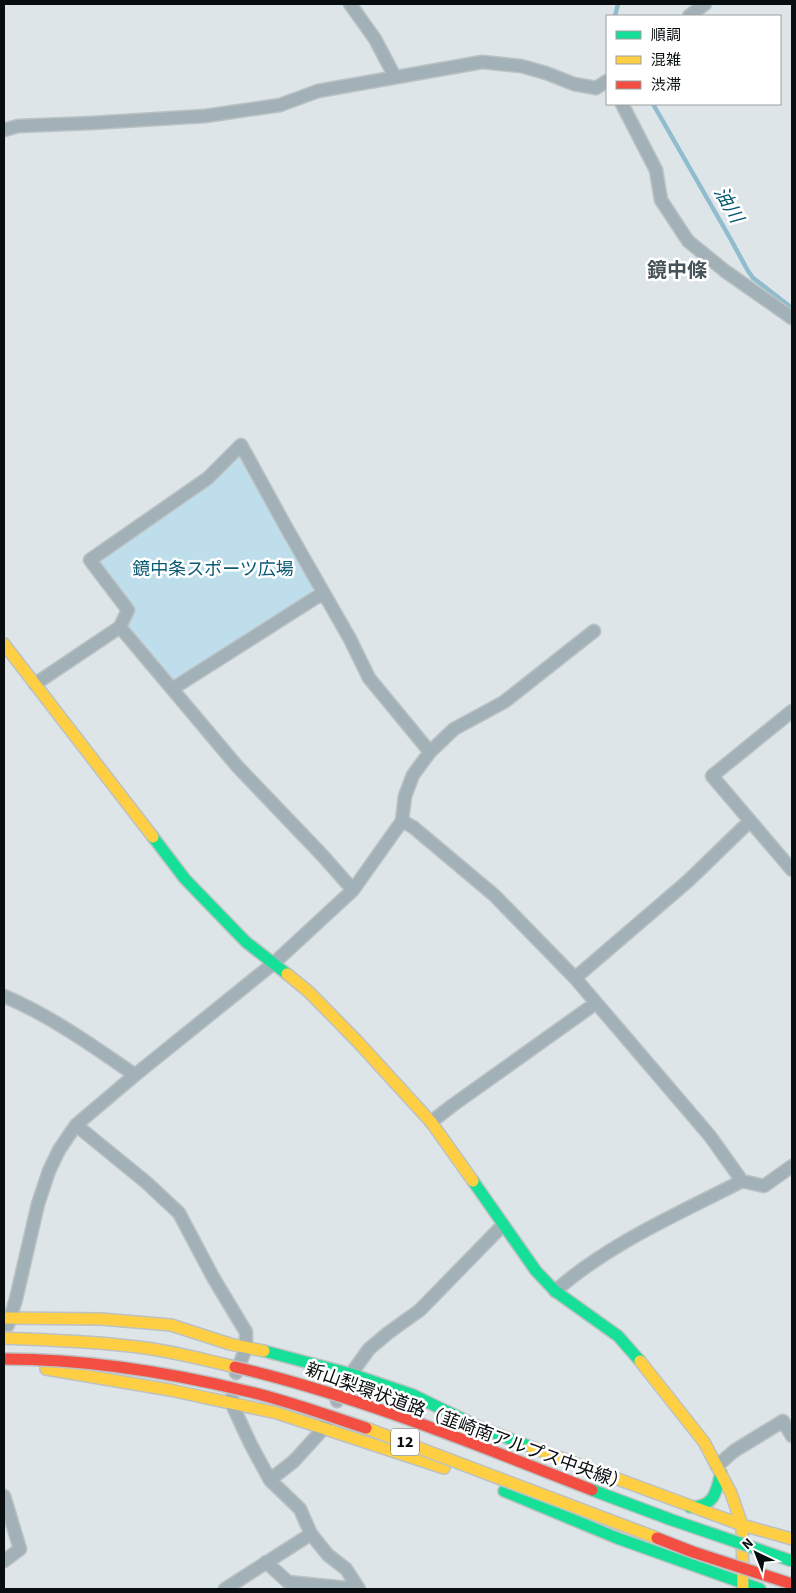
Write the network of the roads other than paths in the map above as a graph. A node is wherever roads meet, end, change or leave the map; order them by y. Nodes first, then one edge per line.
1 (350, 4) edge
2 (704, 4) edge
3 (690, 15) edge
4 (395, 77) junction
5 (606, 83) edge
6 (623, 105) edge
7 (4, 130) edge
8 (792, 318) edge
9 (323, 592) junction
10 (120, 627) junction
11 (594, 631) dead end
12 (4, 644) edge
13 (35, 684) junction
14 (172, 689) junction
15 (792, 711) edge
16 (430, 752) junction
17 (402, 821) junction
18 (750, 821) junction
19 (792, 870) edge
20 (353, 890) junction
21 (274, 963) junction
22 (574, 978) junction
23 (4, 996) edge
24 (596, 1003) junction
25 (135, 1074) junction
26 (431, 1122) junction
27 (76, 1125) junction
28 (792, 1166) edge
29 (742, 1181) junction
30 (503, 1225) junction
31 (555, 1291) junction
32 (10, 1299) edge
33 (7, 1318) edge
34 (4, 1339) edge
35 (246, 1348) junction
36 (4, 1358) edge
37 (4, 1370) edge
38 (351, 1374) junction
39 (231, 1402) junction
40 (324, 1428) junction
41 (792, 1436) edge
42 (719, 1469) junction
43 (270, 1480) junction
44 (4, 1496) edge
45 (690, 1507) junction
46 (742, 1525) junction
47 (312, 1534) junction
48 (792, 1540) edge
49 (4, 1561) edge
50 (792, 1561) edge
51 (266, 1562) junction
52 (792, 1584) edge
53 (743, 1587) edge
54 (225, 1589) edge
55 (358, 1589) edge
56 (760, 1589) edge

1 - 4 street
2 - 3 street
4 - 5 street
4 - 7 street
6 - 8 street
9 - 10 street
9 - 14 street
9 - 16 street
10 - 13 street
10 - 14 street
11 - 16 street
12 - 13 main road
13 - 21 main road
14 - 20 street
15 - 18 street
16 - 17 street
17 - 20 street
17 - 22 street
18 - 19 street
18 - 22 street
20 - 21 street
21 - 25 street
21 - 26 main road
22 - 24 street
23 - 25 street
24 - 26 street
24 - 29 street
25 - 27 street
26 - 30 main road
27 - 32 street
27 - 35 street
28 - 29 street
29 - 31 street
30 - 31 main road
30 - 38 street
31 - 42 main road
32 - 33 street
33 - 34 street
33 - 35 main road
34 - 50 main road, 新山梨環状道路（韮崎南アルプス中央線） / 12, bridge
35 - 38 main road
35 - 39 street
36 - 52 main road, 新山梨環状道路（韮崎南アルプス中央線） / 12, bridge
37 - 39 main road
38 - 40 street
38 - 45 main road
39 - 40 main road
39 - 43 street
40 - 43 street
40 - 53 main road
41 - 42 street
42 - 45 main road
42 - 46 main road
43 - 47 street
44 - 49 street
45 - 46 main road
46 - 48 main road
46 - 53 main road
47 - 51 street
47 - 55 street
51 - 54 street
51 - 55 street
53 - 56 main road

